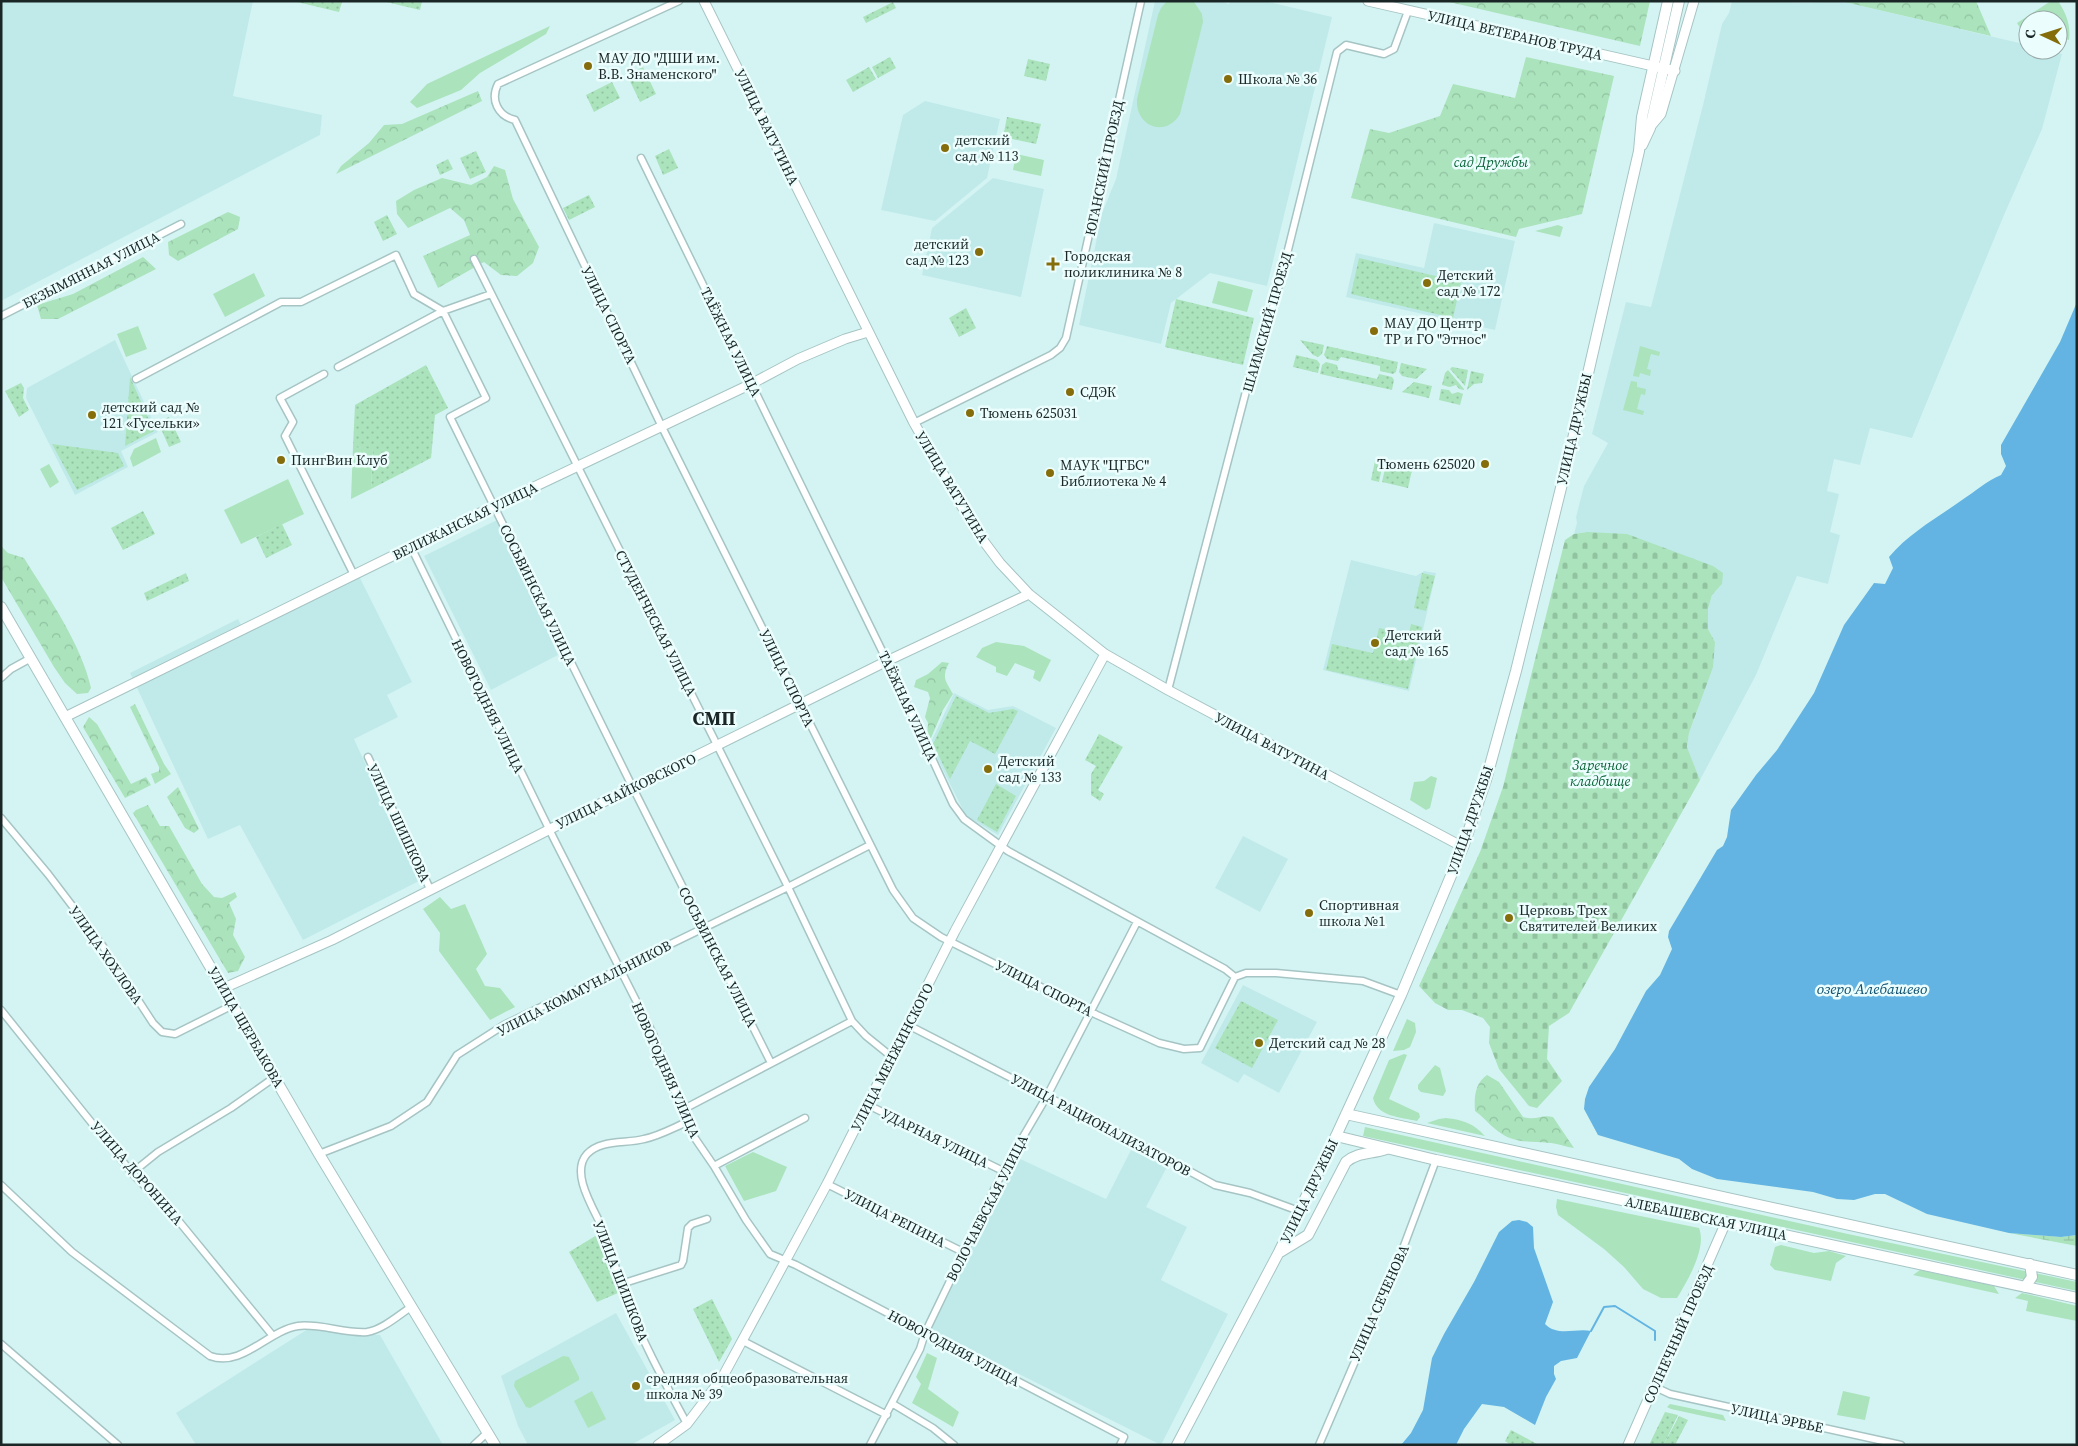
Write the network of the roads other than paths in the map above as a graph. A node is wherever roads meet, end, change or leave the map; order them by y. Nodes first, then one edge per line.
1 (679, 1) edge
2 (704, 1) edge
3 (1141, 1) edge
4 (1368, 1) edge
5 (1668, 1) edge
6 (1679, 1) edge
7 (1694, 1) edge
8 (1408, 10) junction
9 (1658, 68) junction
10 (1675, 71) junction
11 (1650, 128) junction
12 (1639, 151) junction
13 (641, 158) dead end
14 (181, 224) dead end
15 (474, 259) dead end
16 (491, 294) junction
17 (443, 310) junction
18 (1, 316) edge
19 (868, 332) junction
20 (338, 366) dead end
21 (324, 374) dead end
22 (136, 379) dead end
23 (751, 384) junction
24 (914, 423) junction
25 (662, 427) junction
26 (577, 466) junction
27 (494, 506) junction
28 (411, 547) junction
29 (354, 575) junction
30 (1028, 594) junction
31 (1, 607) edge
32 (1105, 654) junction
33 (31, 658) junction
34 (887, 661) junction
35 (1, 678) edge
36 (1168, 690) junction
37 (799, 705) junction
38 (65, 717) junction
39 (717, 746) junction
40 (368, 757) dead end
41 (633, 787) junction
42 (1, 818) edge
43 (549, 829) junction
44 (870, 845) junction
45 (1001, 846) junction
46 (1463, 847) junction
47 (788, 887) junction
48 (430, 889) junction
49 (1137, 922) junction
50 (703, 929) junction
51 (950, 941) junction
52 (619, 968) junction
53 (1235, 977) junction
54 (224, 988) junction
55 (1401, 995) junction
56 (233, 1005) junction
57 (1, 1010) edge
58 (1091, 1011) junction
59 (852, 1022) junction
60 (908, 1025) junction
61 (892, 1057) junction
62 (771, 1063) junction
63 (275, 1077) junction
64 (1047, 1096) junction
65 (868, 1105) junction
66 (682, 1110) junction
67 (1346, 1114) junction
68 (805, 1118) dead end
69 (687, 1122) junction
70 (1336, 1136) junction
71 (1386, 1149) junction
72 (319, 1154) junction
73 (1436, 1160) junction
74 (714, 1166) junction
75 (1003, 1171) junction
76 (132, 1173) junction
77 (827, 1184) junction
78 (1, 1185) edge
79 (1299, 1211) junction
80 (707, 1219) dead end
81 (1726, 1222) junction
82 (964, 1252) junction
83 (1279, 1252) junction
84 (786, 1261) junction
85 (2030, 1264) junction
86 (2077, 1275) edge
87 (621, 1284) junction
88 (2024, 1287) junction
89 (2077, 1298) edge
90 (411, 1307) junction
91 (925, 1333) junction
92 (273, 1336) junction
93 (743, 1341) junction
94 (1, 1344) edge
95 (1654, 1387) junction
96 (893, 1404) junction
97 (886, 1415) junction
98 (687, 1424) junction
99 (488, 1432) junction
100 (118, 1445) edge
101 (474, 1445) edge
102 (495, 1445) edge
103 (658, 1445) edge
104 (870, 1445) edge
105 (954, 1445) edge
106 (1120, 1445) edge
107 (1177, 1445) edge
108 (1319, 1445) edge
109 (1628, 1445) edge
110 (1901, 1445) edge

1 - 25 street, УЛИЦА СПОРТА
2 - 19 street, УЛИЦА ВАТУТИНА
3 - 24 street, ЮГАНСКИЙ ПРОЕЗД
4 - 8 street, УЛИЦА ВЕТЕРАНОВ ТРУДА
5 - 9 main road, УЛИЦА ДРУЖБЫ
6 - 9 main road, УЛИЦА ДРУЖБЫ
7 - 10 street
8 - 9 street, УЛИЦА ВЕТЕРАНОВ ТРУДА
8 - 36 street, ШАИМСКИЙ ПРОЕЗД
9 - 10 street, УЛИЦА ВЕТЕРАНОВ ТРУДА
9 - 11 main road, УЛИЦА ДРУЖБЫ
9 - 12 main road, УЛИЦА ДРУЖБЫ
10 - 11 street
11 - 12 main road, УЛИЦА ДРУЖБЫ
12 - 46 main road, УЛИЦА ДРУЖБЫ
13 - 23 street, ТАЁЖНАЯ УЛИЦА
14 - 18 street, БЕЗЫМЯННАЯ УЛИЦА
15 - 16 street, СТУДЕНЧЕСКАЯ УЛИЦА
16 - 17 street
16 - 26 street, СТУДЕНЧЕСКАЯ УЛИЦА
17 - 20 street
17 - 22 street
17 - 27 street, СОСЬВИНСКАЯ УЛИЦА
19 - 23 street, ВЕЛИЖАНСКАЯ УЛИЦА
19 - 24 street, УЛИЦА ВАТУТИНА
21 - 29 street
23 - 25 street, ВЕЛИЖАНСКАЯ УЛИЦА
23 - 34 street, ТАЁЖНАЯ УЛИЦА
24 - 30 street, УЛИЦА ВАТУТИНА
25 - 26 street, ВЕЛИЖАНСКАЯ УЛИЦА
25 - 37 street, УЛИЦА СПОРТА
26 - 27 street, ВЕЛИЖАНСКАЯ УЛИЦА
26 - 39 street, СТУДЕНЧЕСКАЯ УЛИЦА
27 - 28 street, ВЕЛИЖАНСКАЯ УЛИЦА
27 - 41 street, СОСЬВИНСКАЯ УЛИЦА
28 - 29 street, ВЕЛИЖАНСКАЯ УЛИЦА
28 - 43 street, НОВОГОДНЯЯ УЛИЦА
29 - 38 street, ВЕЛИЖАНСКАЯ УЛИЦА
30 - 32 street, УЛИЦА ВАТУТИНА
30 - 34 street, УЛИЦА ЧАЙКОВСКОГО
31 - 33 main road, УЛИЦА ЩЕРБАКОВА
32 - 36 street, УЛИЦА ВАТУТИНА
32 - 45 street, УЛИЦА МЕНЖИНСКОГО
33 - 35 street
33 - 38 main road, УЛИЦА ЩЕРБАКОВА
34 - 37 street, УЛИЦА ЧАЙКОВСКОГО
34 - 45 street, ТАЁЖНАЯ УЛИЦА
36 - 46 street, УЛИЦА ВАТУТИНА
37 - 39 street, УЛИЦА ЧАЙКОВСКОГО
37 - 44 street, УЛИЦА СПОРТА
38 - 54 main road, УЛИЦА ЩЕРБАКОВА
39 - 41 street, УЛИЦА ЧАЙКОВСКОГО
39 - 47 street, СТУДЕНЧЕСКАЯ УЛИЦА
40 - 48 street, УЛИЦА ШИШКОВА
41 - 43 street, УЛИЦА ЧАЙКОВСКОГО
41 - 50 street, СОСЬВИНСКАЯ УЛИЦА
42 - 56 street, УЛИЦА ХОХЛОВА
43 - 48 street, УЛИЦА ЧАЙКОВСКОГО
43 - 52 street, НОВОГОДНЯЯ УЛИЦА
44 - 47 street, УЛИЦА КОММУНАЛЬНИКОВ
44 - 51 street, УЛИЦА СПОРТА
45 - 49 street, ТАЁЖНАЯ УЛИЦА
45 - 51 street, УЛИЦА МЕНЖИНСКОГО
46 - 55 main road, УЛИЦА ДРУЖБЫ
47 - 50 street, УЛИЦА КОММУНАЛЬНИКОВ
47 - 59 street, СТУДЕНЧЕСКАЯ УЛИЦА
48 - 54 street, УЛИЦА ЧАЙКОВСКОГО
49 - 53 street, ТАЁЖНАЯ УЛИЦА
49 - 58 street, ВОЛОЧАЕВСКАЯ УЛИЦА
50 - 52 street, УЛИЦА КОММУНАЛЬНИКОВ
50 - 62 street, СОСЬВИНСКАЯ УЛИЦА
51 - 58 street, УЛИЦА СПОРТА
51 - 60 street, УЛИЦА МЕНЖИНСКОГО
52 - 66 street, НОВОГОДНЯЯ УЛИЦА
52 - 72 street, УЛИЦА КОММУНАЛЬНИКОВ
53 - 55 street
53 - 58 street, УЛИЦА СПОРТА
54 - 56 main road, УЛИЦА ЩЕРБАКОВА
55 - 67 main road, УЛИЦА ДРУЖБЫ
56 - 63 main road, УЛИЦА ЩЕРБАКОВА
57 - 76 street, УЛИЦА ДОРОНИНА
58 - 64 street, ВОЛОЧАЕВСКАЯ УЛИЦА
59 - 61 street, СТУДЕНЧЕСКАЯ УЛИЦА
59 - 62 street
60 - 61 street, УЛИЦА МЕНЖИНСКОГО
60 - 64 street, УЛИЦА РАЦИОНАЛИЗАТОРОВ
61 - 65 street, УЛИЦА МЕНЖИНСКОГО
62 - 66 street
63 - 72 main road, УЛИЦА ЩЕРБАКОВА
63 - 76 street
64 - 75 street, ВОЛОЧАЕВСКАЯ УЛИЦА
64 - 79 street, УЛИЦА РАЦИОНАЛИЗАТОРОВ
65 - 75 street, УДАРНАЯ УЛИЦА
65 - 77 street, УЛИЦА МЕНЖИНСКОГО
66 - 69 street, НОВОГОДНЯЯ УЛИЦА
67 - 70 main road, УЛИЦА ДРУЖБЫ
67 - 85 main road, АЛЕБАШЕВСКАЯ УЛИЦА
68 - 74 street
69 - 74 street, НОВОГОДНЯЯ УЛИЦА
69 - 87 street, УЛИЦА ШИШКОВА
70 - 71 main road, АЛЕБАШЕВСКАЯ УЛИЦА
70 - 79 main road, УЛИЦА ДРУЖБЫ
71 - 73 main road, АЛЕБАШЕВСКАЯ УЛИЦА
71 - 83 main road
72 - 90 main road, УЛИЦА ЩЕРБАКОВА
73 - 81 main road, АЛЕБАШЕВСКАЯ УЛИЦА
73 - 108 street, УЛИЦА СЕЧЕНОВА
74 - 84 street, НОВОГОДНЯЯ УЛИЦА
75 - 82 street, ВОЛОЧАЕВСКАЯ УЛИЦА
76 - 92 street, УЛИЦА ДОРОНИНА
77 - 82 street, УЛИЦА РЕПИНА
77 - 84 street, УЛИЦА МЕНЖИНСКОГО
78 - 92 street
79 - 83 main road, УЛИЦА ДРУЖБЫ
80 - 87 street
81 - 88 main road, АЛЕБАШЕВСКАЯ УЛИЦА
81 - 95 street, СОЛНЕЧНЫЙ ПРОЕЗД
82 - 91 street, ВОЛОЧАЕВСКАЯ УЛИЦА
83 - 107 main road, УЛИЦА ДРУЖБЫ
84 - 91 street, НОВОГОДНЯЯ УЛИЦА
84 - 93 street, УЛИЦА МЕНЖИНСКОГО
85 - 86 main road, АЛЕБАШЕВСКАЯ УЛИЦА
85 - 88 main road
87 - 98 street, УЛИЦА ШИШКОВА
88 - 89 main road, АЛЕБАШЕВСКАЯ УЛИЦА
90 - 92 street
90 - 99 main road, УЛИЦА ЩЕРБАКОВА
91 - 96 street, ВОЛОЧАЕВСКАЯ УЛИЦА
91 - 106 street, НОВОГОДНЯЯ УЛИЦА
93 - 97 street
93 - 98 street, УЛИЦА МЕНЖИНСКОГО
94 - 100 street
95 - 109 street, СОЛНЕЧНЫЙ ПРОЕЗД
95 - 110 street, УЛИЦА ЭРВЬЕ
96 - 97 street, ВОЛОЧАЕВСКАЯ УЛИЦА
96 - 105 street
97 - 104 street, ВОЛОЧАЕВСКАЯ УЛИЦА
98 - 103 street, УЛИЦА МЕНЖИНСКОГО
99 - 101 street
99 - 102 main road, УЛИЦА ЩЕРБАКОВА

